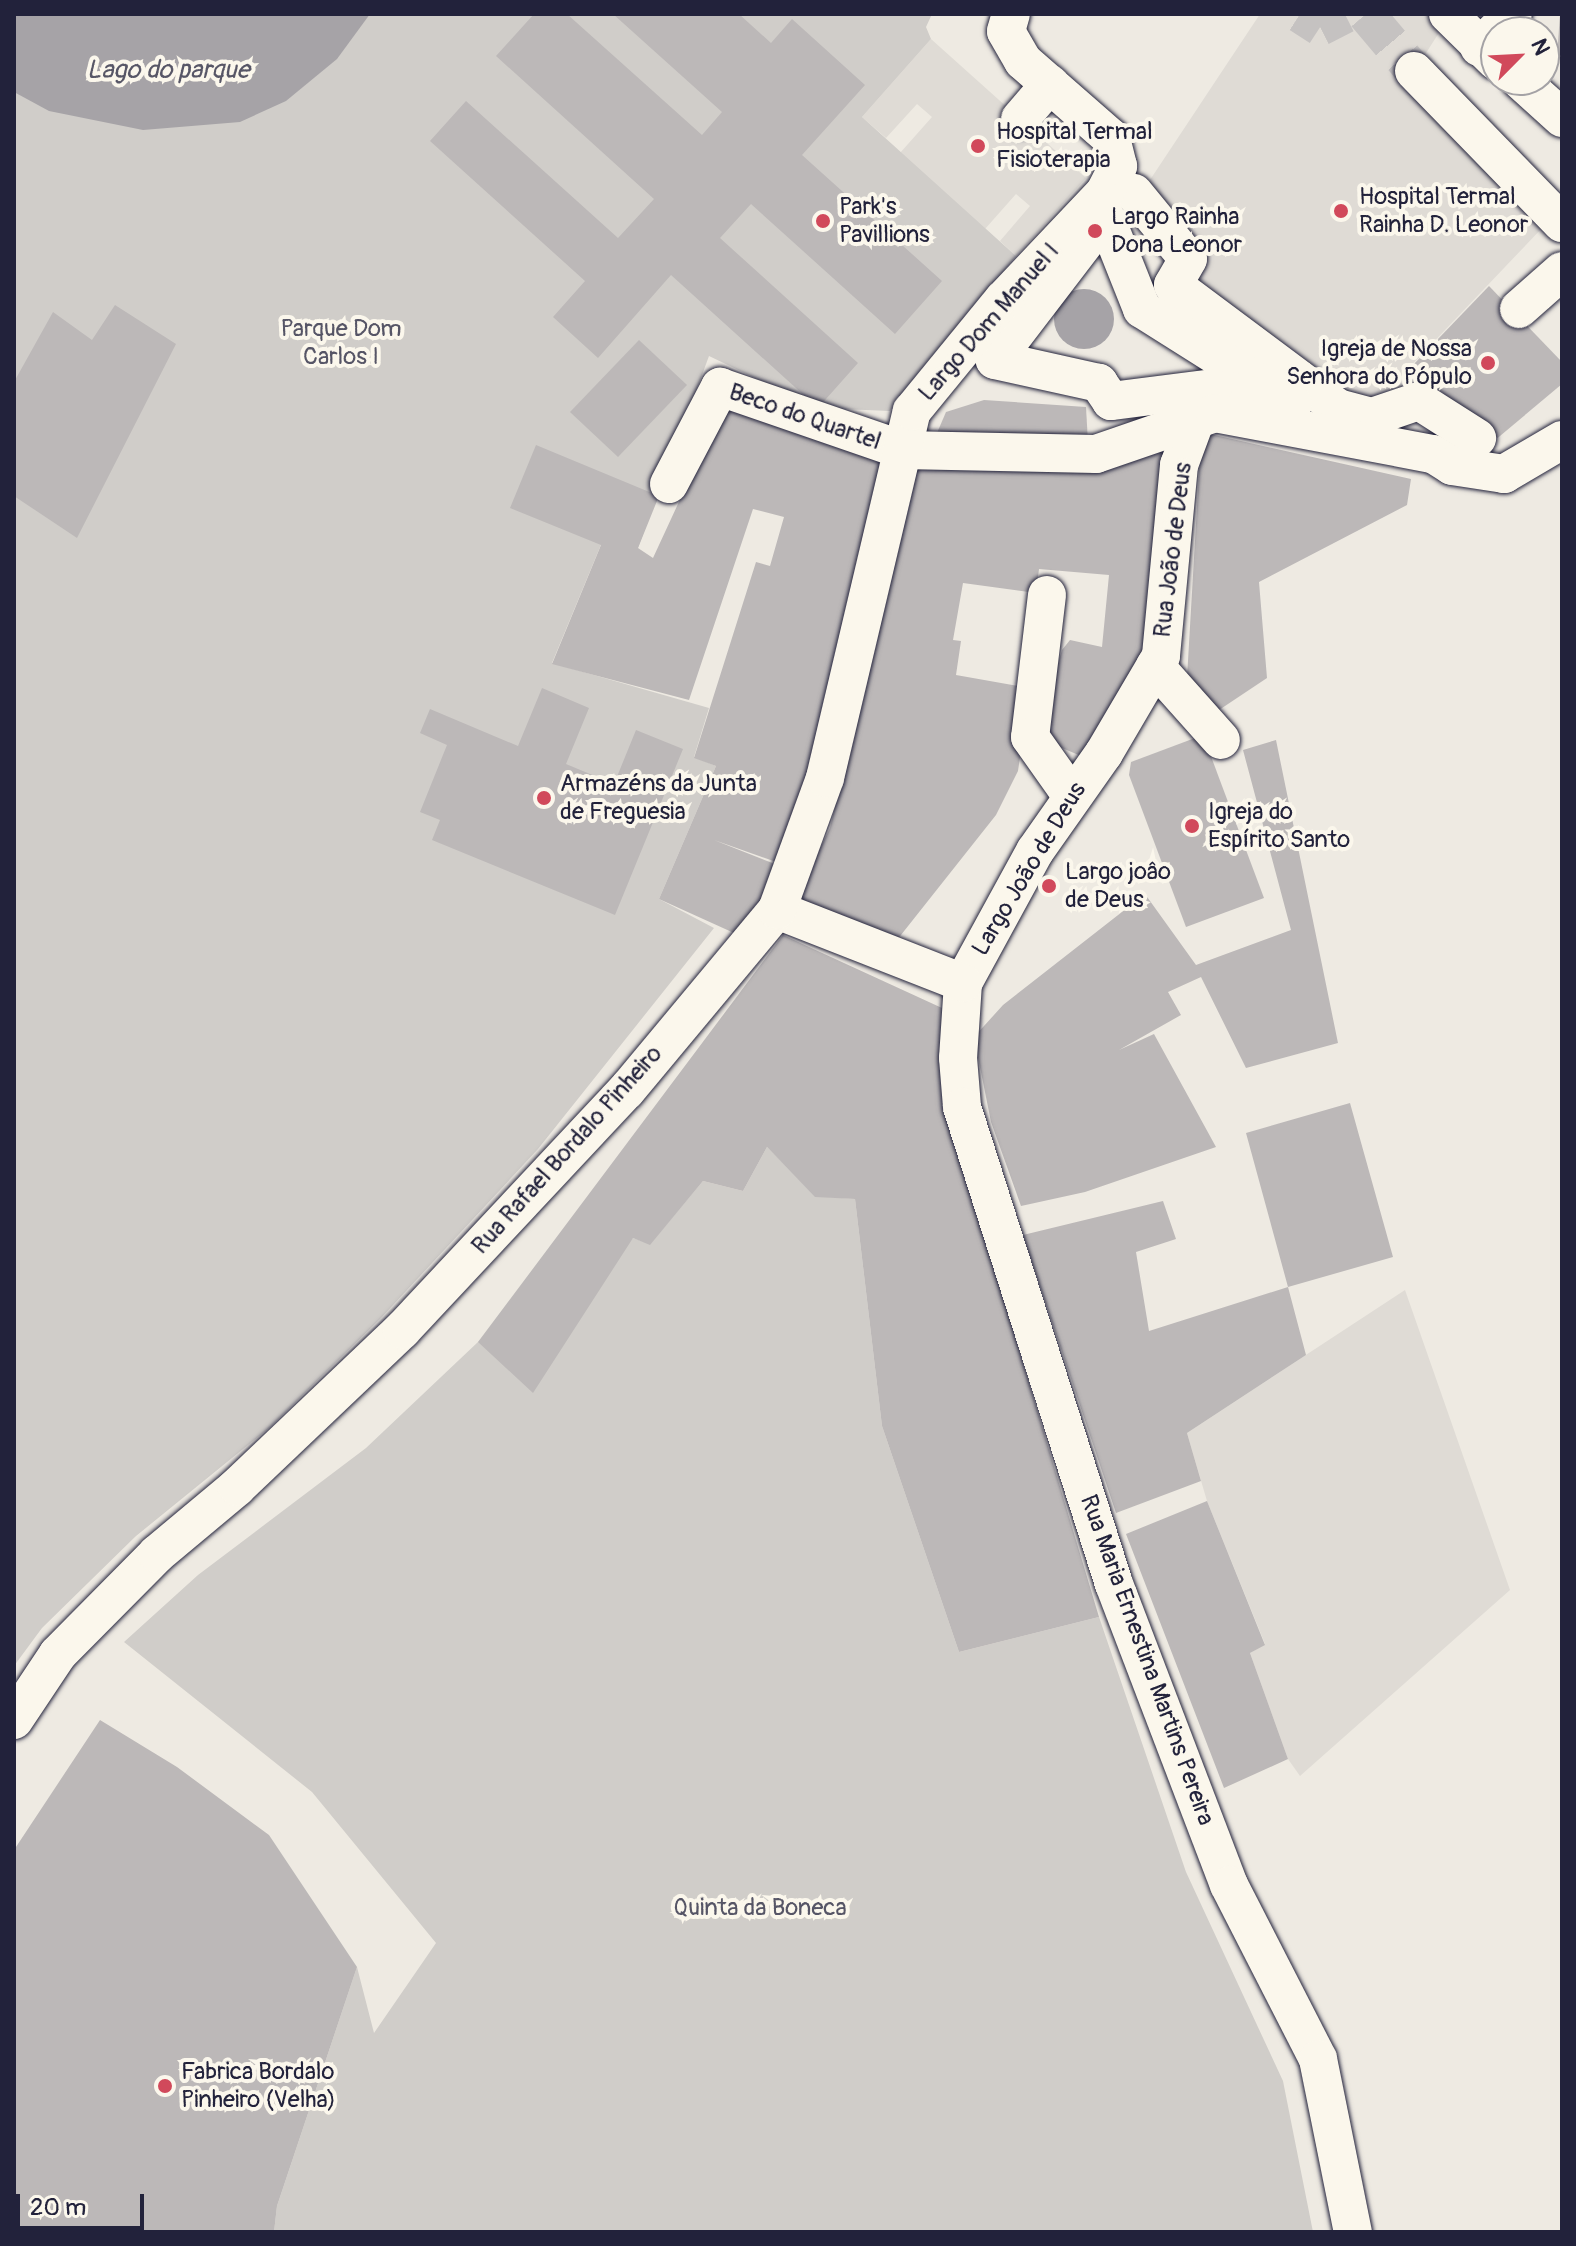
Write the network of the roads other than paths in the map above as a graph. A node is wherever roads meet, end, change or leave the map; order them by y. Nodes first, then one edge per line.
1 (1011, 14) edge
2 (1513, 14) edge
3 (1469, 36) edge
4 (1414, 71) tunnel mouth
5 (1050, 84) junction
6 (1538, 96) edge
7 (1562, 118) edge
8 (1020, 119) dead end
9 (1115, 200) junction
10 (1562, 223) edge
11 (1562, 271) edge
12 (1519, 309) dead end
13 (1195, 422) junction
14 (1477, 438) dead end
15 (1562, 440) edge
16 (903, 450) junction
17 (669, 484) dead end
18 (1047, 595) dead end
19 (1155, 666) junction
20 (1221, 740) dead end
21 (1100, 758) joint
22 (1071, 795) junction
23 (777, 910) junction
24 (963, 983) junction
25 (14, 1720) edge
26 (1353, 2232) edge

1 - 5 street
2 - 3 street
4 - 10 street
5 - 8 street
5 - 9 street
6 - 7 street
9 - 9 street
9 - 14 street
9 - 16 street, Largo Dom Manuel I
11 - 12 street
13 - 15 street
13 - 16 street
13 - 19 street, Rua João de Deus
16 - 17 street, Beco do Quartel
16 - 23 street, Rua Rafael Bordalo Pinheiro
18 - 22 street
19 - 20 street
19 - 21 street, Rua João de Deus
21 - 22 street, Largo João de Deus
22 - 24 street, Largo João de Deus
23 - 24 street
23 - 25 street, Rua Rafael Bordalo Pinheiro
24 - 26 street, Rua Maria Ernestina Martins Pereira

